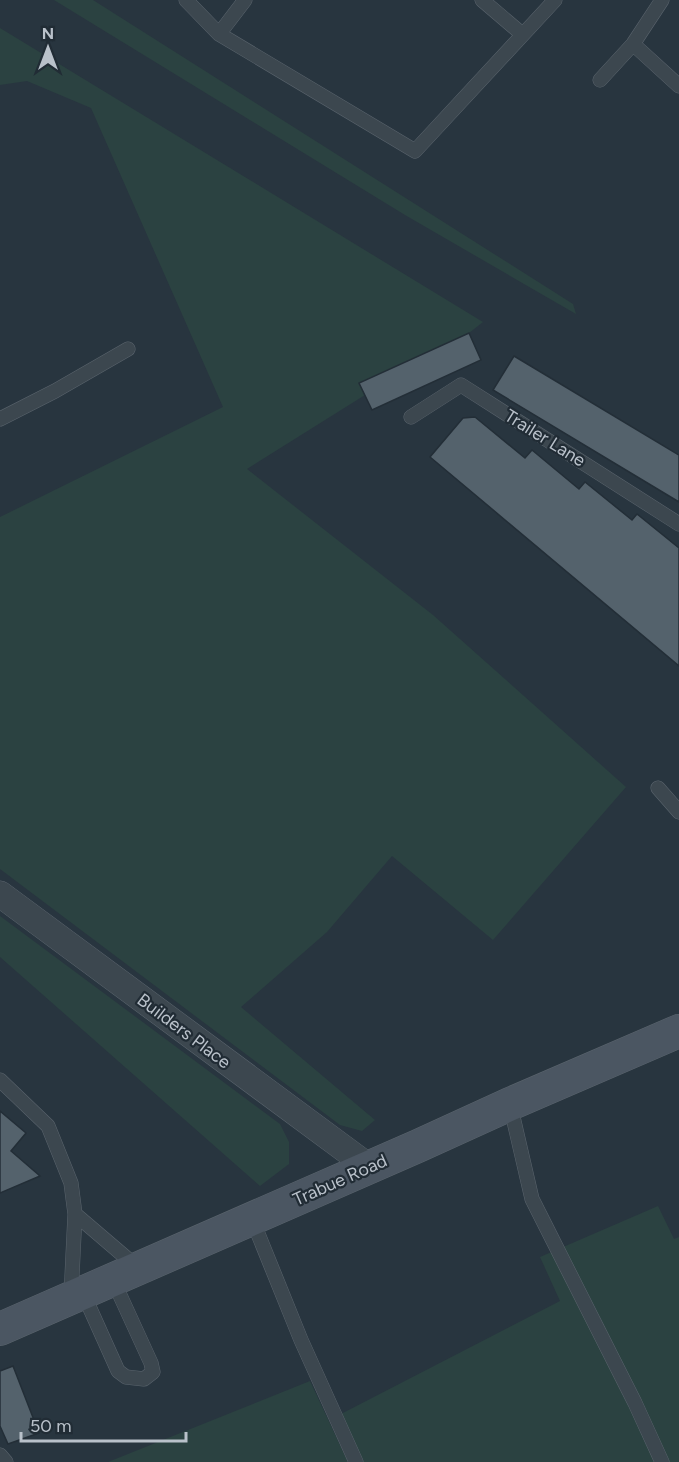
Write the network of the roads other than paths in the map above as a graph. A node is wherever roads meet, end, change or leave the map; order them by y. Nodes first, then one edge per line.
1 (186, 0) edge
2 (245, 0) edge
3 (482, 0) edge
4 (555, 0) edge
5 (662, 0) edge
6 (219, 34) junction
7 (522, 34) junction
8 (633, 44) junction
9 (600, 80) dead end
10 (679, 86) edge
11 (128, 349) dead end
12 (411, 417) dead end
13 (0, 419) edge
14 (679, 524) edge
15 (658, 788) dead end
16 (679, 812) edge
17 (0, 894) edge
18 (679, 1031) edge
19 (0, 1080) edge
20 (510, 1104) junction
21 (369, 1167) junction
22 (75, 1214) junction
23 (252, 1219) junction
24 (126, 1274) junction
25 (77, 1295) junction
26 (0, 1329) edge
27 (0, 1455) edge
28 (6, 1462) edge
29 (356, 1462) edge
30 (662, 1462) edge

1 - 6 lane
2 - 6 lane
3 - 7 lane
4 - 7 lane
5 - 8 lane
6 - 7 lane
8 - 9 lane
8 - 10 lane
11 - 13 lane
12 - 14 lane, Trailer Lane
15 - 16 lane
17 - 21 street, Builders Place
18 - 20 main road, Trabue Road
19 - 22 lane
20 - 21 main road, Trabue Road
20 - 30 lane
21 - 23 main road, Trabue Road
22 - 24 lane
22 - 25 lane
23 - 24 main road, Trabue Road
23 - 29 lane
24 - 25 main road, Trabue Road
24 - 25 lane
25 - 26 main road, Trabue Road
27 - 28 lane

